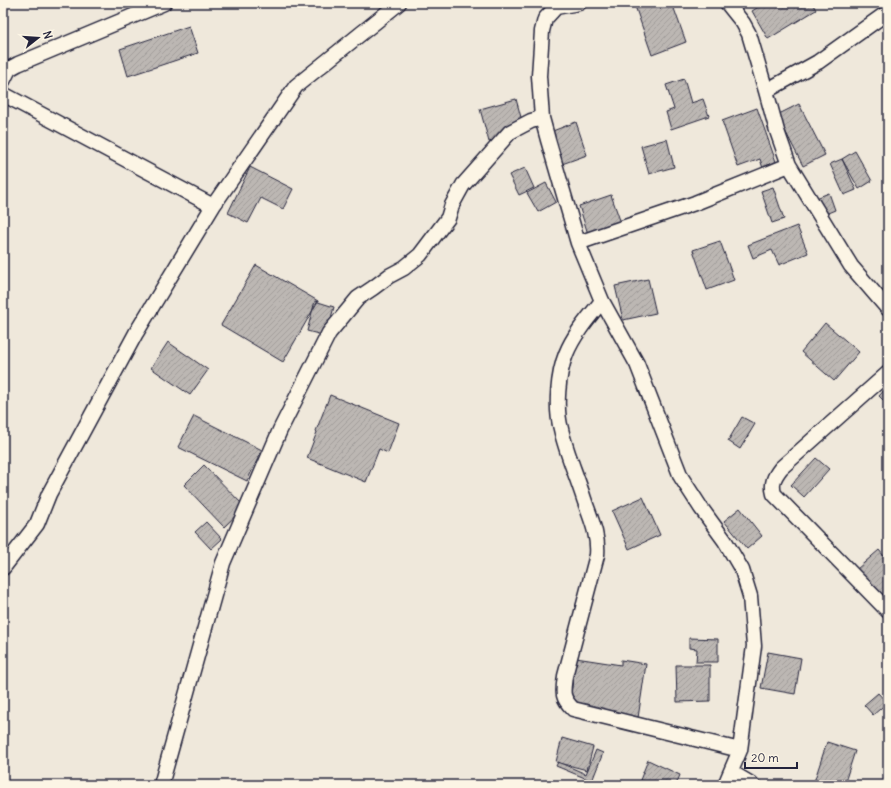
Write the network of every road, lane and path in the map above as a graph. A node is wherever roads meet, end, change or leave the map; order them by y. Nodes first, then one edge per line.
1 (164, 3) edge
2 (399, 3) edge
3 (579, 3) edge
4 (727, 3) edge
5 (555, 5) edge
6 (888, 12) edge
7 (3, 81) edge
8 (766, 91) junction
9 (3, 94) edge
10 (542, 118) junction
11 (789, 165) junction
12 (213, 206) junction
13 (578, 243) junction
14 (602, 301) junction
15 (888, 309) edge
16 (888, 373) edge
17 (3, 568) edge
18 (888, 611) edge
19 (740, 750) junction
20 (731, 772) junction
21 (160, 785) edge
22 (726, 785) edge
23 (753, 785) edge

1 - 7 street
2 - 12 street
3 - 5 street
4 - 8 street
5 - 10 street
6 - 8 street
8 - 11 street
9 - 12 street
10 - 13 street
10 - 21 street
11 - 13 street
11 - 15 street
12 - 17 street
13 - 14 street
14 - 19 street
14 - 19 street
16 - 18 street
19 - 20 street
20 - 22 street
20 - 23 street

